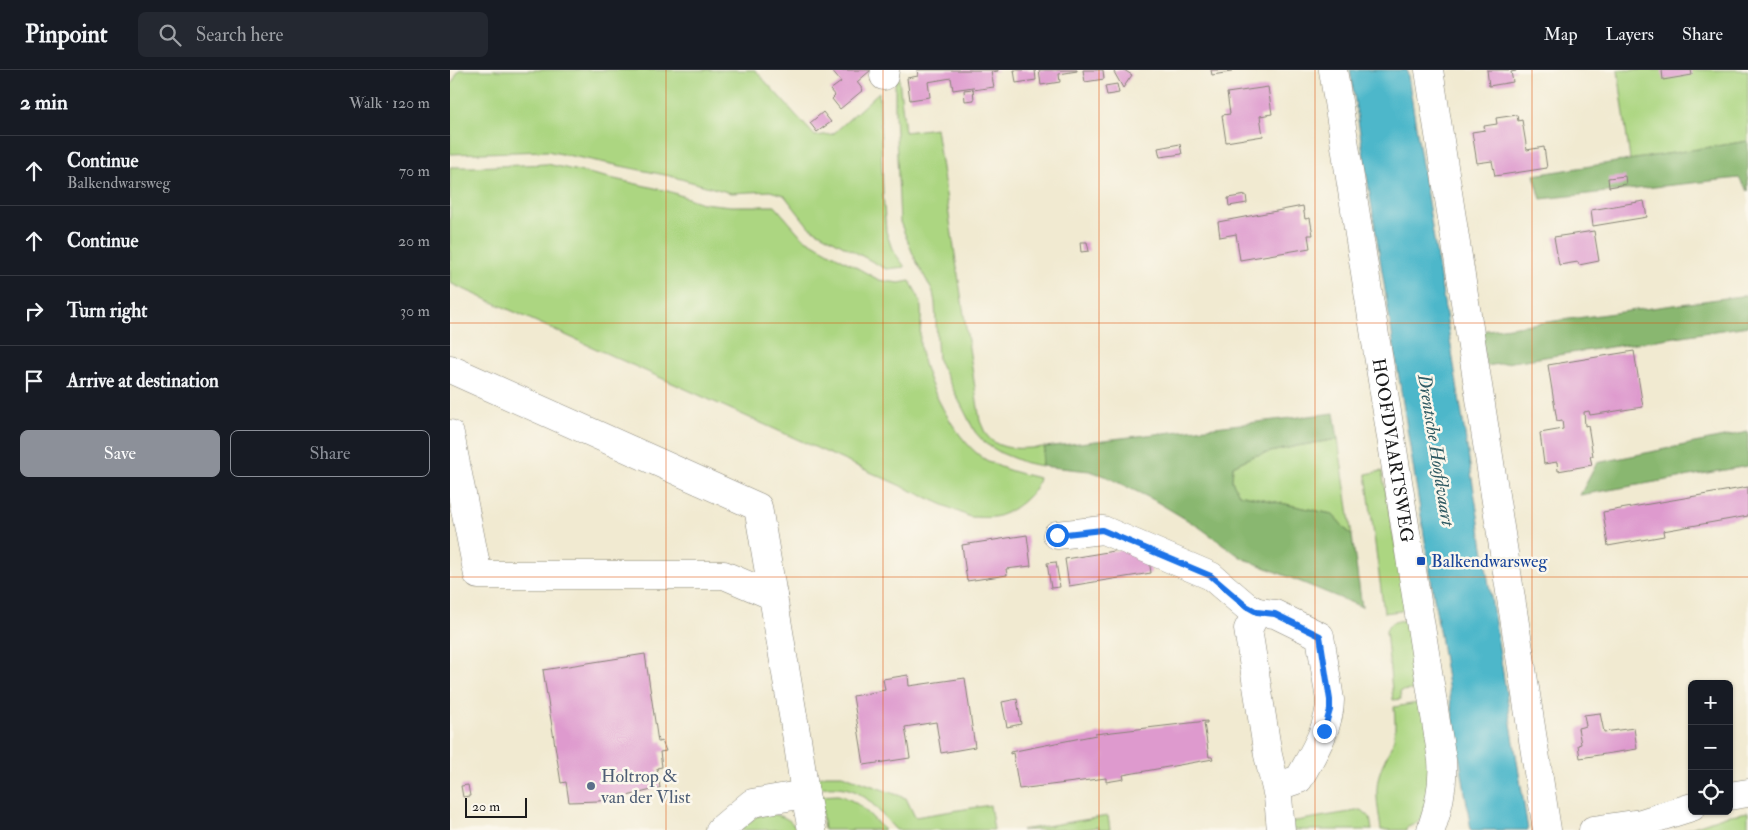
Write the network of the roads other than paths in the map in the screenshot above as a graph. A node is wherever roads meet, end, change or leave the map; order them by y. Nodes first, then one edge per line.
1 (1333, 70) edge
2 (1428, 70) edge
3 (450, 369) edge
4 (450, 434) edge
5 (1057, 535) dead end
6 (773, 596) junction
7 (1257, 612) junction
8 (1268, 754) junction
9 (1310, 759) junction
10 (1276, 787) junction
11 (1748, 793) edge
12 (805, 794) junction
13 (1733, 795) edge
14 (1688, 808) edge
15 (1280, 825) edge
16 (720, 830) edge
17 (812, 830) edge
18 (1431, 830) edge
19 (1547, 830) edge
20 (1593, 830) edge

1 - 18 street, HOOFDVAARTSWEG
2 - 19 street
3 - 6 street
4 - 6 street
5 - 7 street
6 - 12 street
7 - 8 street
7 - 9 street
8 - 9 street
8 - 10 street
9 - 10 street
10 - 15 street
11 - 13 street
12 - 16 street
12 - 17 street
14 - 20 street

